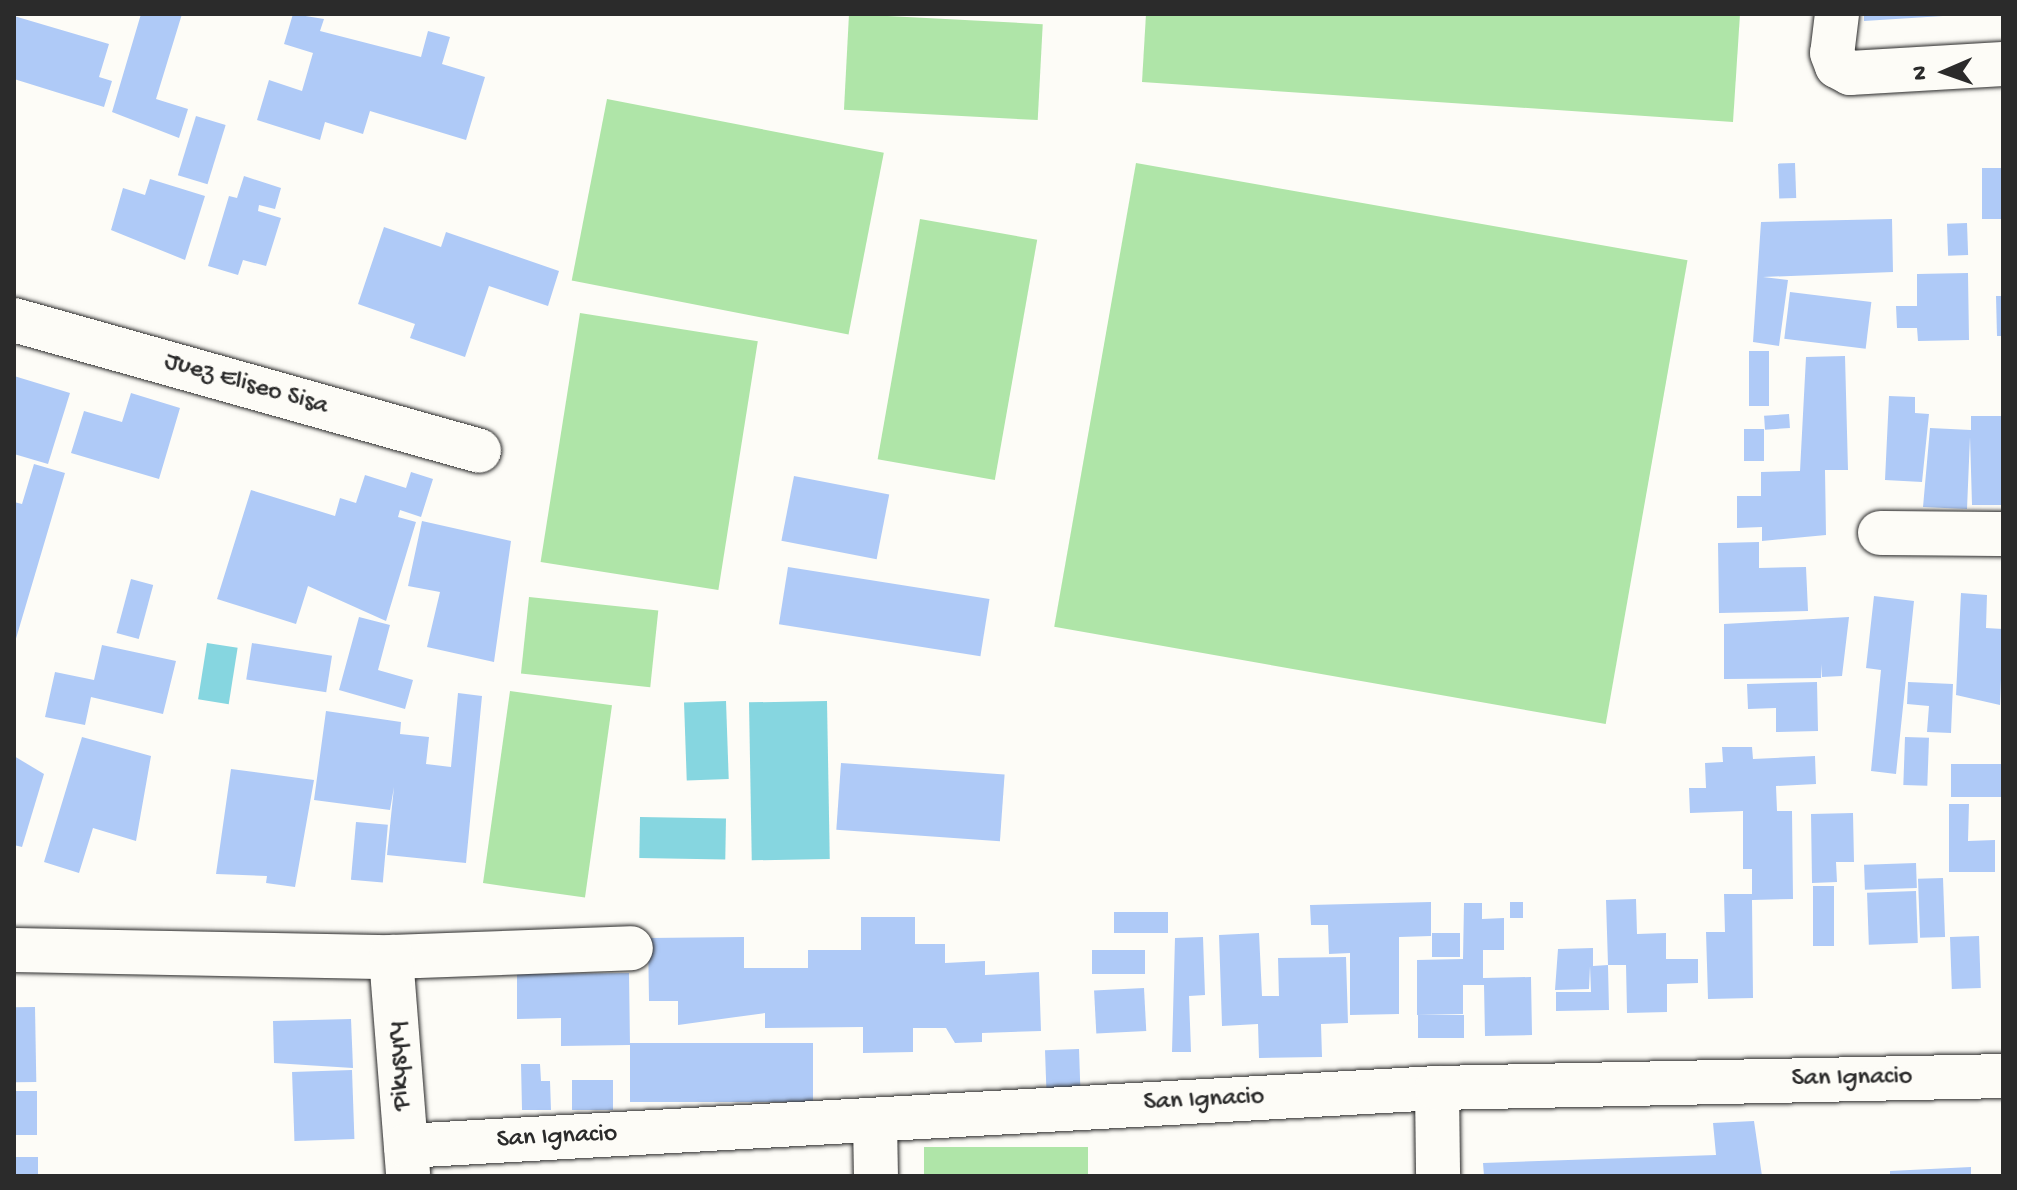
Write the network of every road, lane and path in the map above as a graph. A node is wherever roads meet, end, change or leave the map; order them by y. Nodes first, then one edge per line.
1 (1837, 14) edge
2 (2003, 64) edge
3 (14, 320) edge
4 (479, 451) dead end
5 (1880, 533) dead end
6 (2003, 534) edge
7 (631, 948) dead end
8 (14, 950) edge
9 (391, 957) junction
10 (2003, 1076) edge
11 (1437, 1088) junction
12 (875, 1120) junction
13 (407, 1161) edge
14 (876, 1176) edge
15 (1438, 1176) edge

1 - 2 street
3 - 4 street, Juez Eliseo Sisa
5 - 6 street
7 - 9 street
8 - 9 street
9 - 13 street, Pikysyry
10 - 11 street, San Ignacio
11 - 12 street, San Ignacio
11 - 15 street
12 - 13 street, San Ignacio
12 - 14 street

